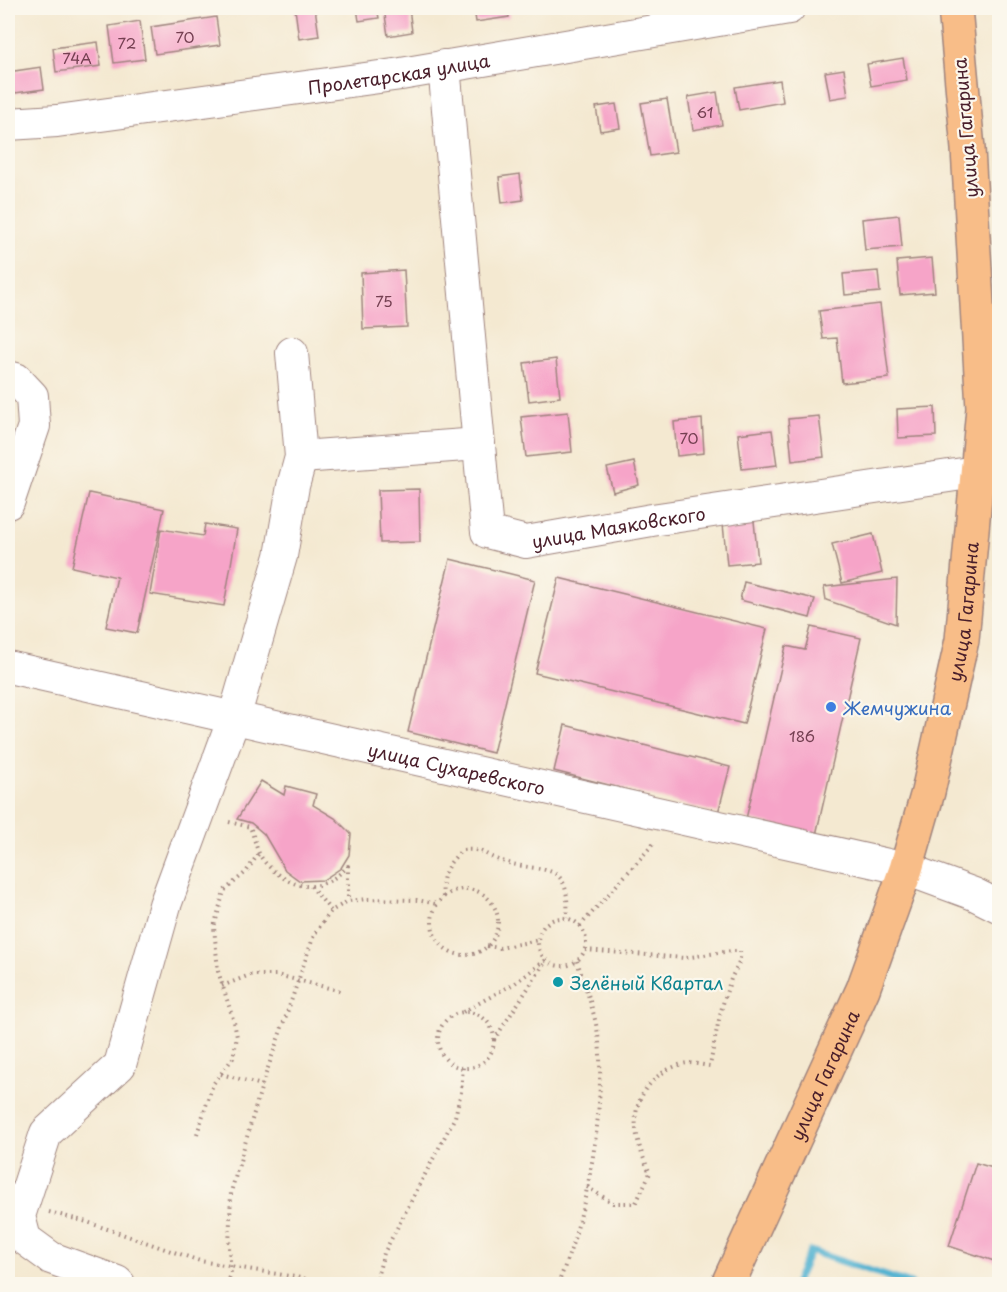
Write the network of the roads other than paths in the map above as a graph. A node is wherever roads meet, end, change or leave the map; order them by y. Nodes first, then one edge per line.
1 (789, 8) edge
2 (955, 8) edge
3 (444, 66) junction
4 (8, 124) edge
5 (292, 353) dead end
6 (8, 377) edge
7 (479, 444) junction
8 (301, 457) junction
9 (988, 471) edge
10 (8, 502) edge
11 (8, 667) edge
12 (234, 718) junction
13 (906, 869) junction
14 (999, 907) edge
15 (119, 1284) edge
16 (728, 1284) edge

1 - 3 street, Пролетарская улица
2 - 9 main road, улица Гагарина
3 - 4 street, Пролетарская улица
3 - 7 street, улица Маяковского
5 - 8 street
6 - 10 street
7 - 8 street
7 - 9 street, улица Маяковского
8 - 12 street
9 - 13 main road, улица Гагарина
11 - 12 street, улица Сухаревского
12 - 13 street, улица Сухаревского
12 - 15 street
13 - 14 street, улица Сухаревского
13 - 16 main road, улица Гагарина

